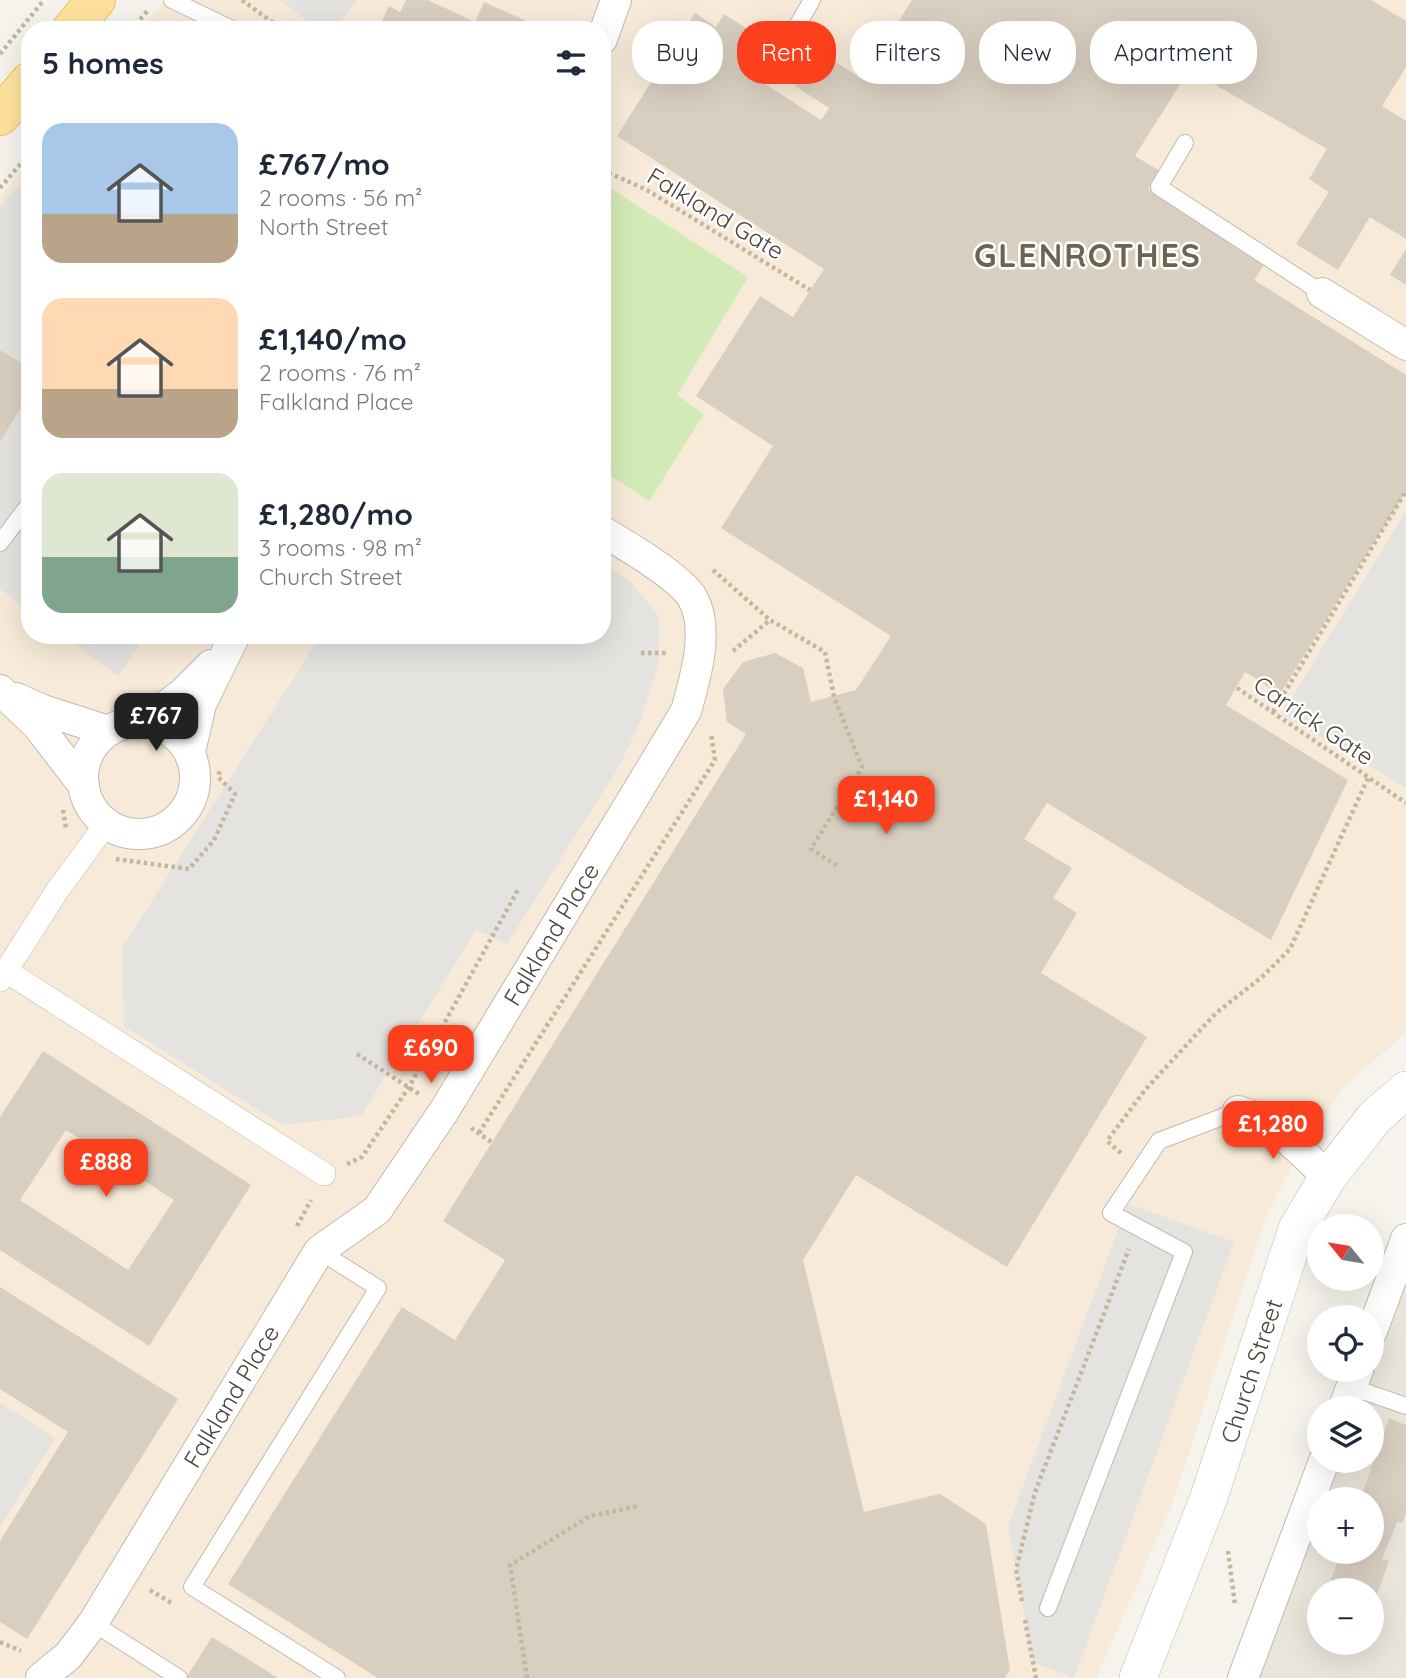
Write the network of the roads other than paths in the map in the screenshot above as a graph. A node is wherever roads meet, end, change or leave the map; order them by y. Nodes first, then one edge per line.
1 (96, 0) edge
2 (172, 0) edge
3 (616, 0) edge
4 (812, 0) edge
5 (78, 21) edge
6 (215, 21) edge
7 (608, 21) edge
8 (800, 21) edge
9 (21, 92) edge
10 (0, 116) edge
11 (1185, 143) dead end
12 (1322, 293) joint
13 (1406, 345) edge
14 (21, 515) edge
15 (611, 536) edge
16 (0, 543) edge
17 (230, 644) edge
18 (145, 722) junction
19 (108, 731) junction
20 (190, 752) junction
21 (84, 786) junction
22 (106, 824) junction
23 (3, 975) edge
24 (1406, 1090) edge
25 (1238, 1111) joint
26 (324, 1174) road end
27 (1328, 1177) junction
28 (1406, 1239) edge
29 (319, 1251) junction
30 (1382, 1305) edge
31 (1351, 1389) edge
32 (1406, 1406) edge
33 (1320, 1473) edge
34 (1048, 1608) dead end
35 (93, 1623) junction
36 (41, 1678) edge
37 (179, 1678) edge
38 (337, 1678) edge
39 (1138, 1678) edge
40 (1244, 1678) edge

1 - 5 main road
2 - 6 lane
3 - 7 street
4 - 8 lane
9 - 10 main road
11 - 12 lane
12 - 13 street
14 - 16 lane
15 - 29 street, Falkland Place
17 - 18 street
17 - 20 street
18 - 19 street
18 - 20 street
19 - 21 street
19 - 21 street
20 - 22 street
21 - 22 street
22 - 23 street
23 - 26 street
24 - 27 street, Church Street
25 - 27 street
25 - 34 lane
27 - 39 street, Church Street
28 - 30 street
29 - 35 street, Falkland Place
29 - 38 lane
31 - 32 lane
33 - 40 street
35 - 36 street, Falkland Place
35 - 37 lane

